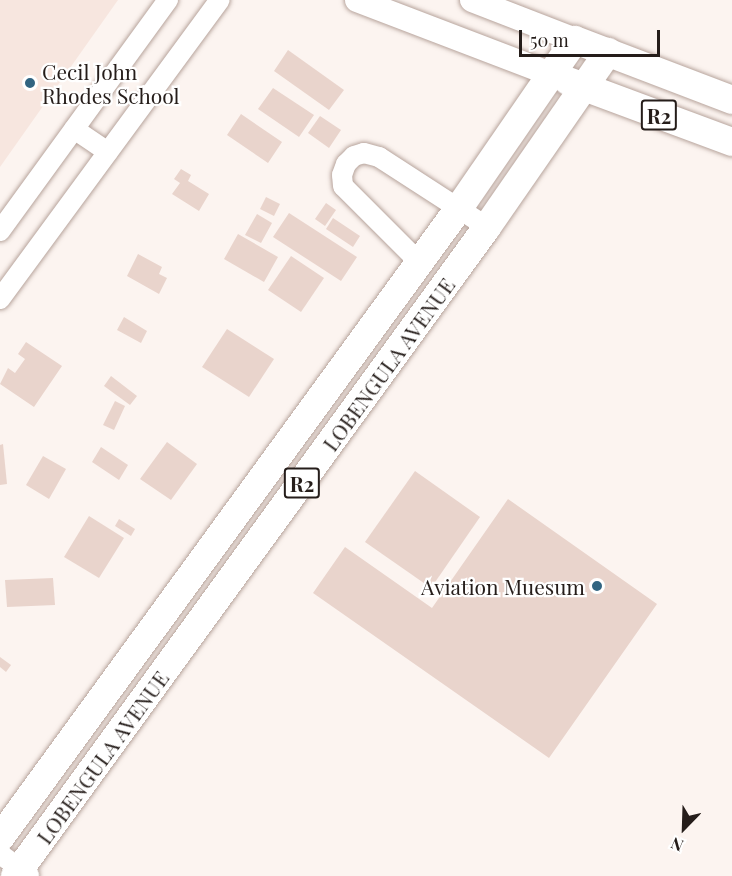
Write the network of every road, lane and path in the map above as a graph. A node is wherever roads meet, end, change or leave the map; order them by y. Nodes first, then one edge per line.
1 (168, 0) edge
2 (220, 0) edge
3 (357, 0) edge
4 (472, 0) edge
5 (575, 40) junction
6 (608, 52) junction
7 (553, 75) junction
8 (585, 87) junction
9 (732, 100) edge
10 (74, 129) junction
11 (732, 142) edge
12 (108, 152) junction
13 (459, 208) junction
14 (487, 227) junction
15 (0, 231) edge
16 (419, 262) junction
17 (0, 299) edge
18 (0, 838) edge
19 (17, 869) edge

1 - 10 street
2 - 12 street
3 - 7 main road
4 - 5 main road
5 - 6 highway, R2
5 - 7 highway, LOBENGULA AVENUE / R2
6 - 8 highway, LOBENGULA AVENUE / R2
6 - 9 highway, R2
7 - 8 highway, R2
7 - 13 highway, LOBENGULA AVENUE / R2
8 - 11 highway, R2
8 - 14 highway, LOBENGULA AVENUE / R2
10 - 12 street
10 - 15 street
12 - 17 street
13 - 14 street
13 - 16 highway, LOBENGULA AVENUE / R2
13 - 16 street
14 - 19 highway, LOBENGULA AVENUE / R2
16 - 18 highway, LOBENGULA AVENUE / R2

